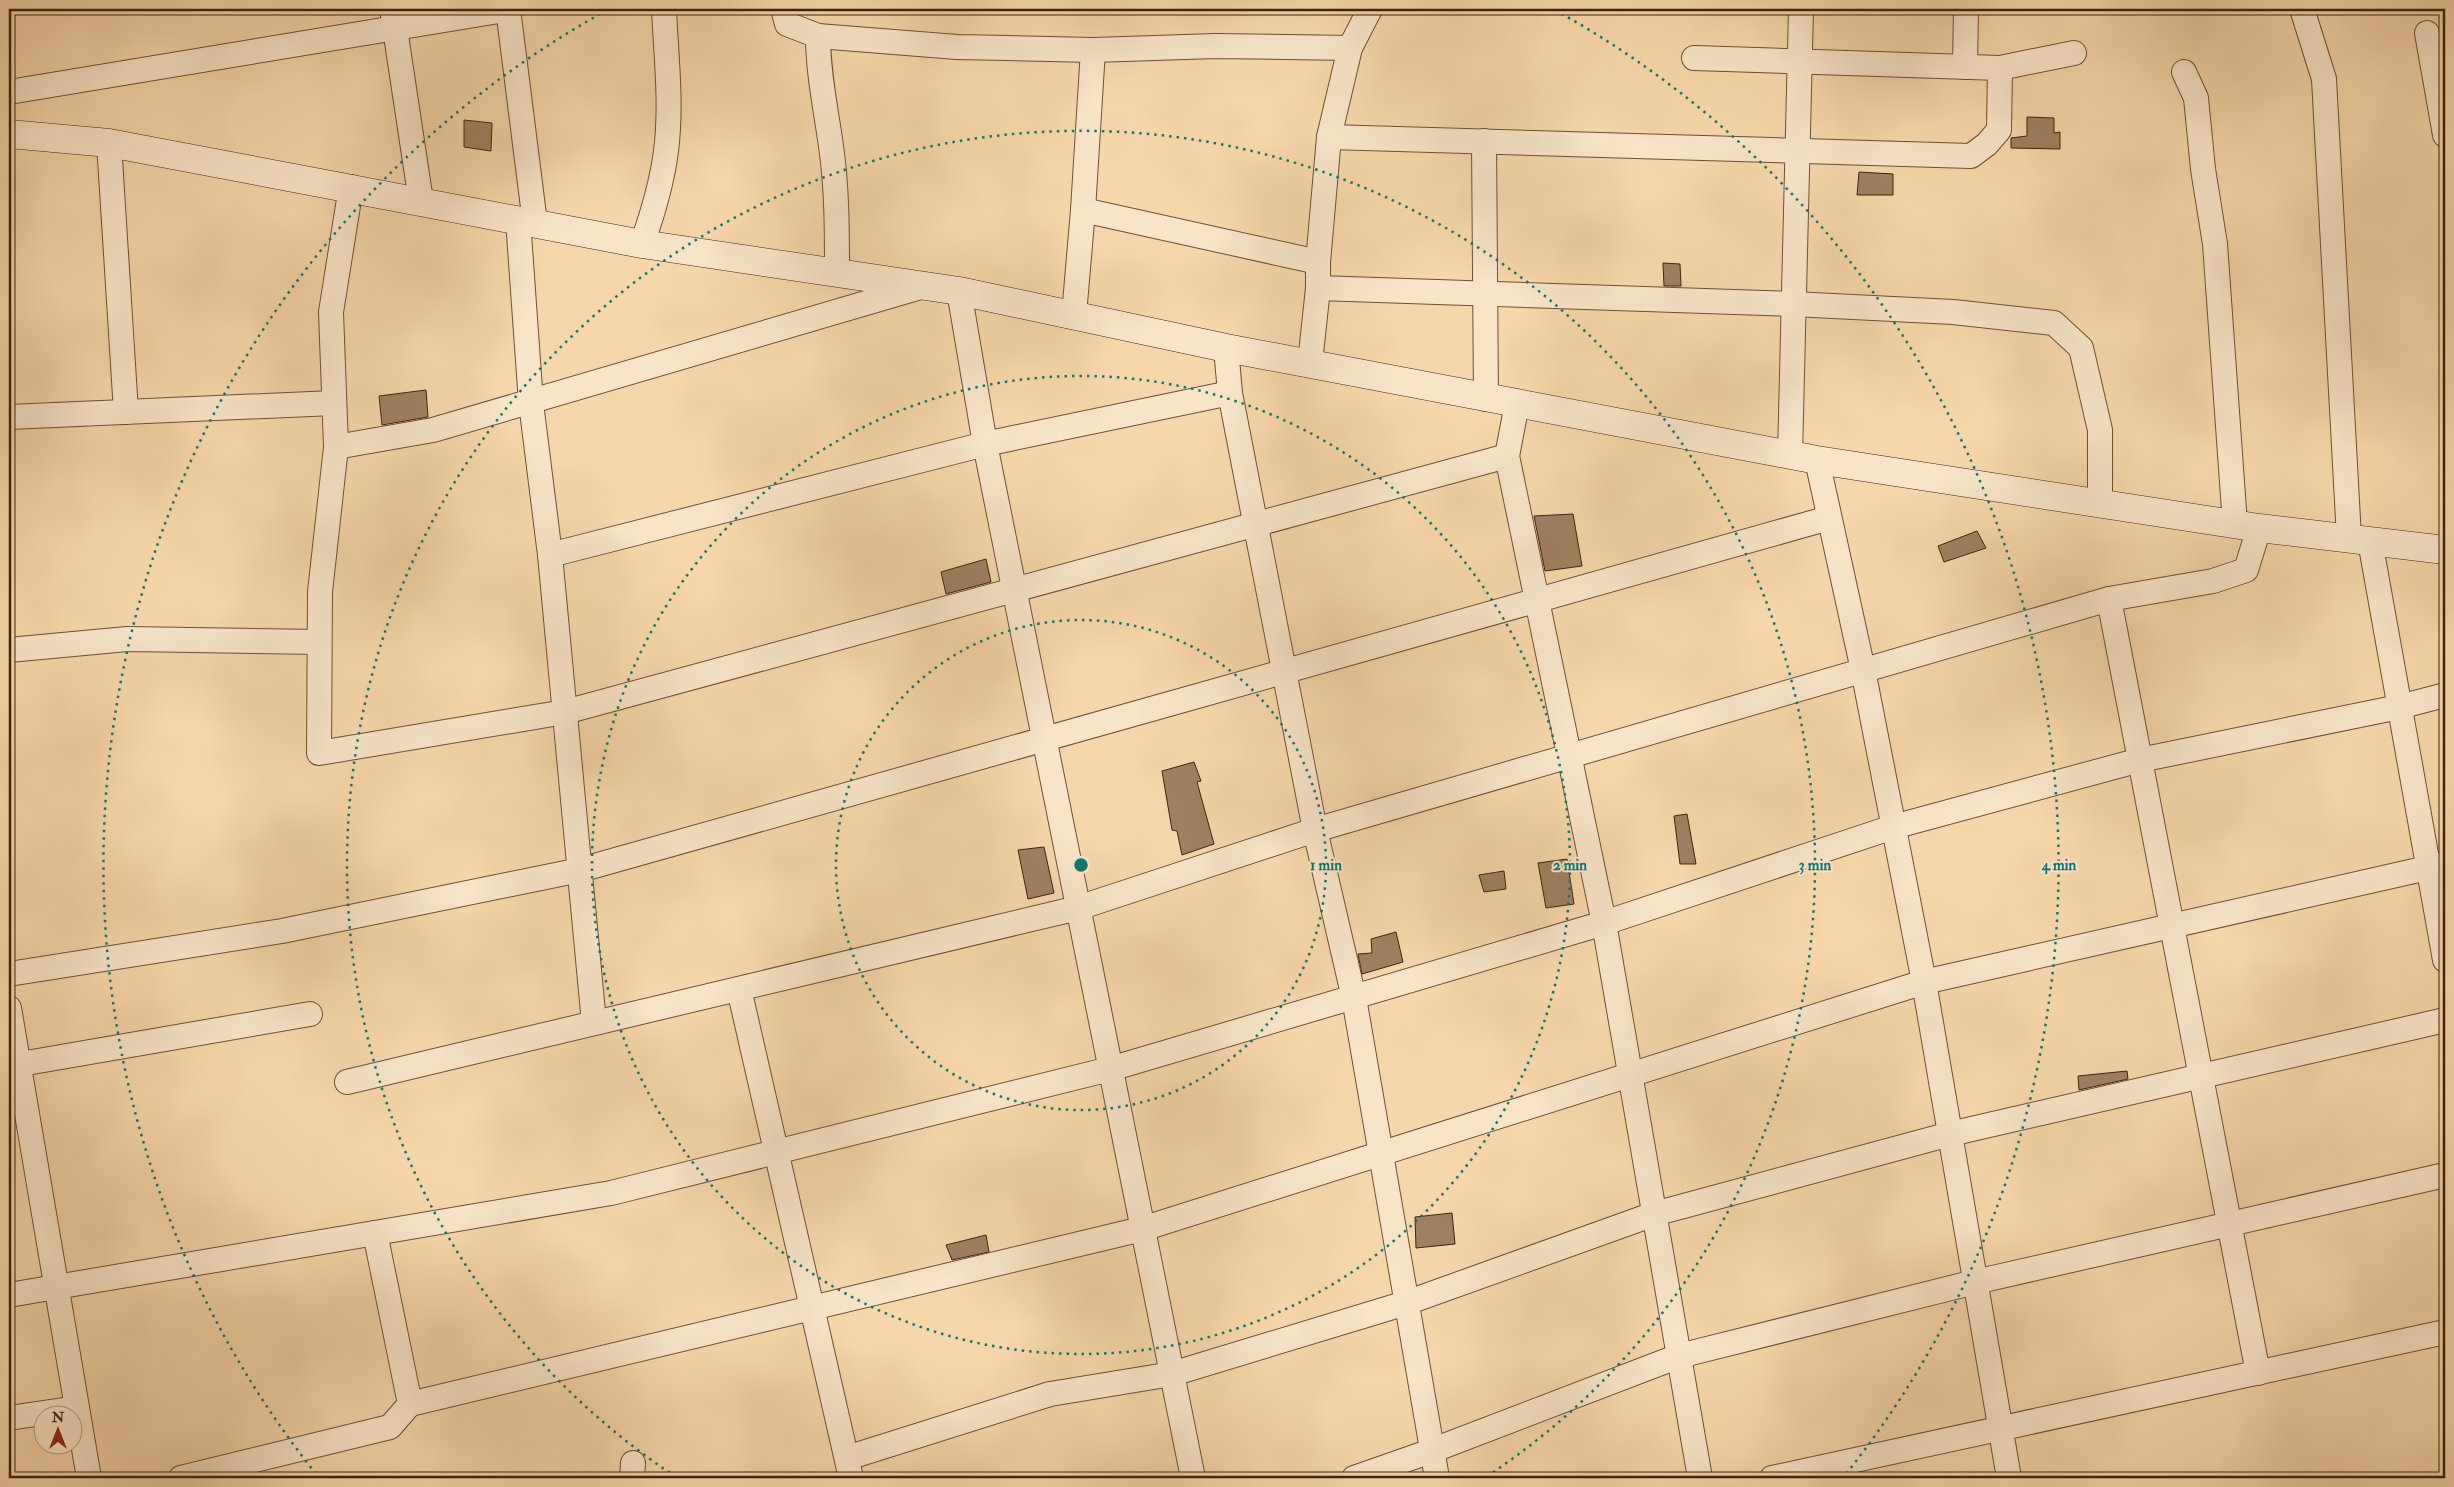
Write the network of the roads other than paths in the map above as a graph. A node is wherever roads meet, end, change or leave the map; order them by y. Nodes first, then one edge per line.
1 (509, 9) edge
2 (664, 9) edge
3 (783, 9) edge
4 (1370, 9) edge
5 (1801, 9) edge
6 (1966, 9) edge
7 (2302, 9) edge
8 (393, 18) edge
9 (2427, 33) dead end
10 (818, 36) junction
11 (1350, 48) junction
12 (1093, 50) junction
13 (2074, 53) dead end
14 (1694, 58) dead end
15 (1799, 62) junction
16 (1965, 66) junction
17 (2000, 68) junction
18 (2184, 72) dead end
19 (9, 92) edge
20 (9, 134) edge
21 (2445, 135) edge
22 (1329, 137) junction
23 (1484, 141) junction
24 (109, 143) junction
25 (1797, 150) junction
26 (351, 187) junction
27 (421, 201) junction
28 (1083, 210) junction
29 (527, 221) junction
30 (642, 244) junction
31 (1318, 262) junction
32 (837, 272) junction
33 (924, 286) junction
34 (1318, 288) junction
35 (959, 291) junction
36 (1485, 294) junction
37 (1793, 304) junction
38 (1074, 316) junction
39 (1226, 348) junction
40 (1310, 362) junction
41 (1230, 393) junction
42 (1486, 399) junction
43 (334, 403) junction
44 (531, 403) junction
45 (1517, 404) junction
46 (126, 412) junction
47 (9, 417) edge
48 (985, 444) junction
49 (336, 447) junction
50 (1790, 455) junction
51 (1507, 456) junction
52 (1816, 460) junction
53 (2100, 503) junction
54 (1830, 518) junction
55 (1256, 524) junction
56 (2247, 526) junction
57 (2359, 540) junction
58 (2445, 550) edge
59 (550, 555) junction
60 (1015, 590) junction
61 (2109, 599) junction
62 (1537, 601) junction
63 (320, 642) junction
64 (9, 650) edge
65 (1863, 670) junction
66 (1285, 671) junction
67 (2445, 695) edge
68 (2400, 707) junction
69 (565, 712) junction
70 (1044, 739) junction
71 (1569, 756) junction
72 (2140, 760) junction
73 (1893, 827) junction
74 (1315, 830) junction
75 (2437, 866) edge
76 (580, 870) junction
77 (1078, 908) junction
78 (1604, 923) junction
79 (2172, 926) junction
80 (2445, 960) edge
81 (9, 974) edge
82 (1924, 982) junction
83 (739, 989) junction
84 (1354, 998) junction
85 (9, 1008) edge
86 (310, 1014) dead end
87 (2445, 1020) edge
88 (594, 1023) junction
89 (14, 1065) edge
90 (1110, 1070) junction
91 (1630, 1074) junction
92 (2201, 1076) junction
93 (347, 1082) dead end
94 (1950, 1134) junction
95 (776, 1152) junction
96 (1381, 1155) junction
97 (2445, 1175) edge
98 (1654, 1214) junction
99 (2229, 1224) junction
100 (1142, 1229) junction
101 (375, 1233) junction
102 (1975, 1282) junction
103 (56, 1287) junction
104 (9, 1295) edge
105 (1406, 1302) junction
106 (812, 1308) junction
107 (2445, 1332) edge
108 (1679, 1356) junction
109 (2258, 1373) junction
110 (1172, 1374) junction
111 (76, 1404) edge
112 (410, 1404) junction
113 (32, 1415) edge
114 (9, 1418) edge
115 (2000, 1429) junction
116 (82, 1437) edge
117 (1431, 1451) junction
118 (849, 1468) edge
119 (89, 1478) edge
120 (181, 1478) edge
121 (1192, 1478) edge
122 (1354, 1478) edge
123 (1437, 1478) edge
124 (1700, 1478) edge
125 (1772, 1478) edge
126 (2009, 1478) edge

1 - 8 street
1 - 29 street
2 - 30 street
3 - 10 street
4 - 11 street
5 - 15 street
6 - 16 street
7 - 57 street
8 - 19 street
8 - 27 street
9 - 21 street
10 - 12 street
10 - 32 street
11 - 12 street
11 - 22 street
12 - 28 street
13 - 17 street
14 - 15 street
15 - 16 street
15 - 25 street
16 - 17 street
17 - 25 street
18 - 56 street
20 - 24 main road
22 - 23 street
22 - 31 street
23 - 25 street
23 - 36 street
24 - 26 main road
24 - 46 street
25 - 37 street
26 - 27 main road
26 - 43 street
27 - 29 main road
28 - 31 street
28 - 38 street
29 - 30 main road
29 - 44 street
30 - 32 main road
31 - 34 street
32 - 33 main road
33 - 35 main road
33 - 44 street
34 - 36 street
34 - 40 street
35 - 38 main road
35 - 48 street
36 - 37 street
36 - 42 street
37 - 50 street
37 - 53 street
38 - 39 main road
39 - 40 main road
39 - 41 street
40 - 42 main road
41 - 48 street
41 - 55 street
42 - 45 main road
43 - 46 street
43 - 49 street
44 - 49 street
44 - 59 street
45 - 50 main road
45 - 51 street
46 - 47 street
48 - 59 street
48 - 60 street
49 - 63 street
50 - 52 main road
51 - 55 street
51 - 62 street
52 - 53 main road
52 - 54 street
53 - 56 main road
54 - 62 street
54 - 65 street
55 - 60 street
55 - 66 street
56 - 57 main road
56 - 61 street
57 - 58 main road
57 - 68 street
59 - 69 street
60 - 69 street
60 - 70 street
61 - 65 street
61 - 72 street
62 - 66 street
62 - 71 street
63 - 64 street
63 - 69 street
65 - 71 street
65 - 73 street
66 - 70 street
66 - 74 street
67 - 68 street
68 - 72 street
68 - 75 street
69 - 76 street
70 - 76 street
70 - 77 street
71 - 74 street
71 - 78 street
72 - 73 street
72 - 79 street
73 - 78 street
73 - 82 street
74 - 77 street
74 - 84 street
75 - 79 street
75 - 80 street
76 - 81 street
76 - 88 street
77 - 83 street
77 - 90 street
78 - 84 street
78 - 91 street
79 - 82 street
79 - 92 street
82 - 91 street
82 - 94 street
83 - 88 street
83 - 95 street
84 - 90 street
84 - 96 street
85 - 89 street
86 - 89 street
87 - 92 street
88 - 93 street
89 - 103 street
90 - 95 street
90 - 100 street
91 - 96 street
91 - 98 street
92 - 94 street
92 - 99 street
94 - 98 street
94 - 102 street
95 - 101 street
95 - 106 street
96 - 100 street
96 - 105 street
97 - 99 street
98 - 105 street
98 - 108 street
99 - 102 street
99 - 109 street
100 - 106 street
100 - 110 street
101 - 103 street
101 - 112 street
102 - 108 street
102 - 115 street
103 - 104 street
103 - 111 street
105 - 110 street
105 - 117 street
106 - 112 street
106 - 118 street
107 - 109 street
108 - 117 street
108 - 124 street
109 - 115 street
110 - 118 street
110 - 121 street
112 - 120 street
113 - 114 street
115 - 125 street
115 - 126 street
116 - 119 street
117 - 122 street
117 - 123 street

